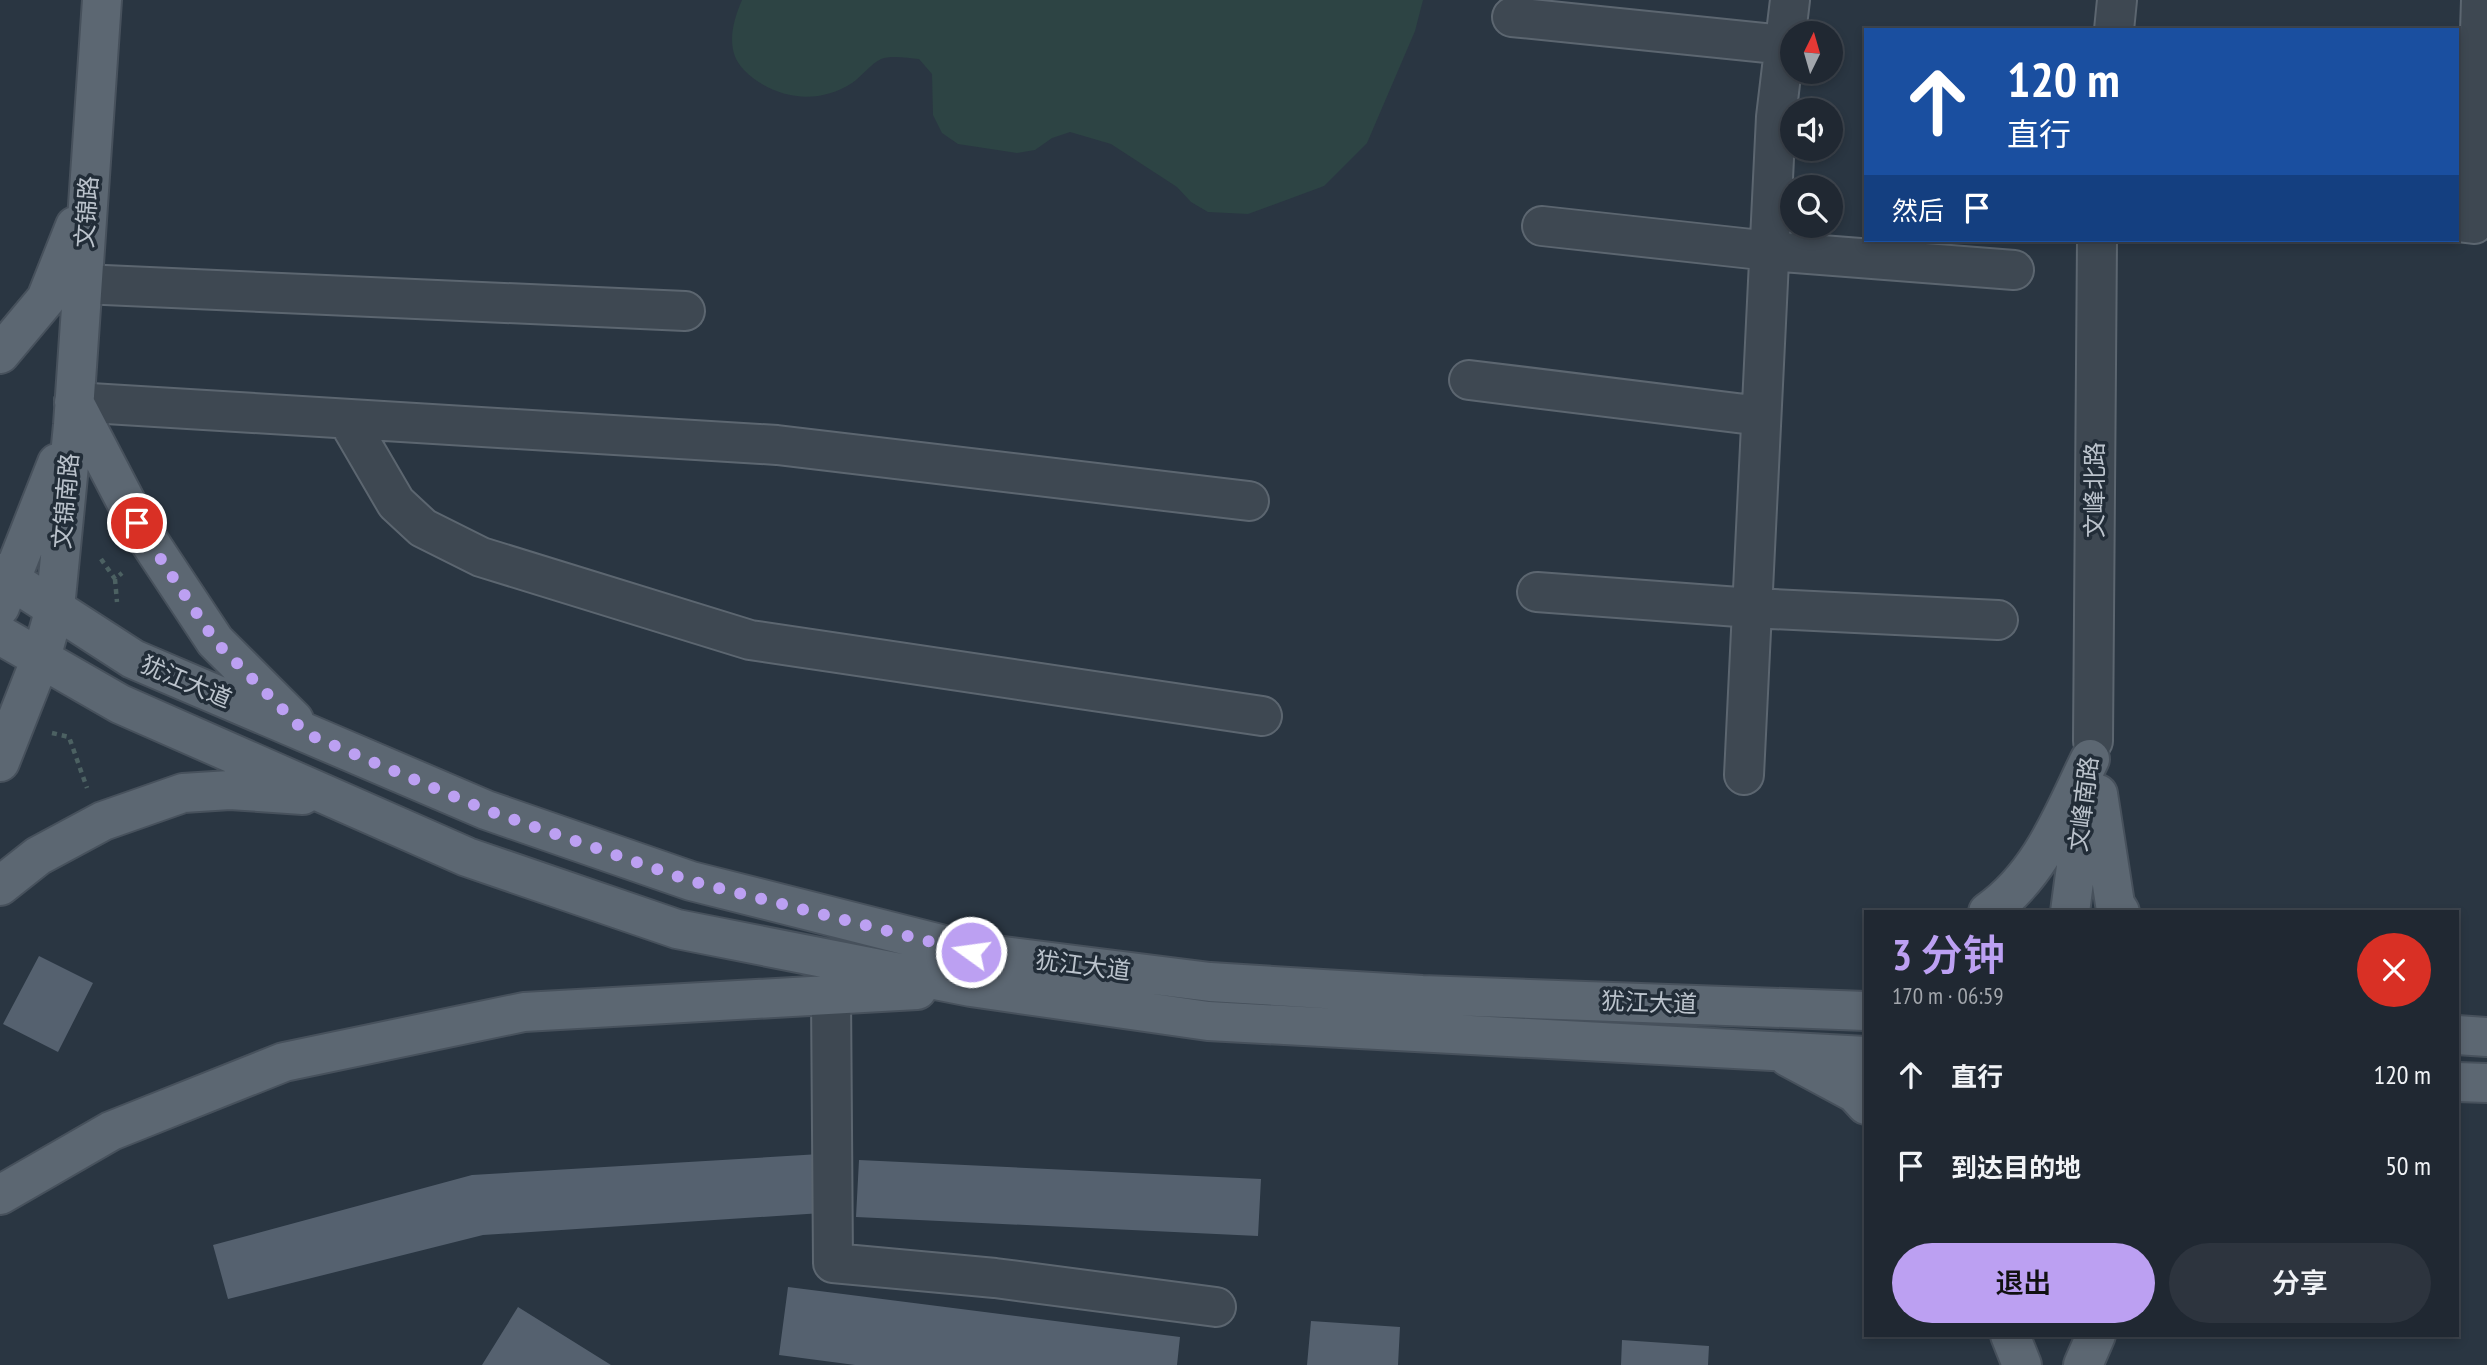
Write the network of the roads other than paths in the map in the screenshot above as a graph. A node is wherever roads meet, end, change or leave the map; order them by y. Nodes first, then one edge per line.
1 (102, 0) edge
2 (1790, 0) edge
3 (2118, 0) edge
4 (2481, 0) edge
5 (1512, 17) dead end
6 (1788, 21) edge
7 (2114, 28) edge
8 (1780, 45) edge
9 (1780, 84) edge
10 (89, 192) junction
11 (2459, 222) edge
12 (1542, 226) dead end
13 (2097, 242) edge
14 (1770, 251) junction
15 (2014, 270) dead end
16 (82, 284) junction
17 (685, 311) dead end
18 (0, 354) edge
19 (1469, 380) dead end
20 (73, 413) junction
21 (1761, 416) junction
22 (347, 419) junction
23 (1249, 502) dead end
24 (3, 586) edge
25 (1537, 592) dead end
26 (55, 608) junction
27 (1752, 608) junction
28 (1998, 620) dead end
29 (0, 635) edge
30 (41, 659) junction
31 (1262, 716) dead end
32 (307, 734) junction
33 (2092, 754) junction
34 (0, 762) edge
35 (1744, 775) dead end
36 (329, 796) junction
37 (0, 886) edge
38 (1991, 910) edge
39 (2070, 910) edge
40 (2097, 910) edge
41 (2119, 910) edge
42 (1864, 986) edge
43 (971, 987) junction
44 (831, 996) junction
45 (1783, 1007) junction
46 (1864, 1011) edge
47 (2459, 1035) edge
48 (2487, 1037) edge
49 (1777, 1051) junction
50 (1864, 1056) edge
51 (2459, 1082) edge
52 (2487, 1083) edge
53 (1864, 1103) edge
54 (0, 1195) edge
55 (1216, 1307) dead end
56 (2011, 1337) edge
57 (2035, 1337) edge
58 (2084, 1337) edge
59 (2095, 1337) edge
60 (2022, 1365) edge
61 (2034, 1365) edge
62 (2083, 1365) edge

1 - 10 main road, 文锦路
2 - 6 street
3 - 7 street
4 - 11 street
5 - 8 street
9 - 14 street
10 - 16 main road, 文锦路
10 - 18 main road
12 - 14 street
13 - 33 street, 文峰北路
14 - 15 street
14 - 21 street
16 - 17 street
16 - 20 main road, 文锦路
19 - 21 street
20 - 22 street
20 - 24 main road, 文锦南路
20 - 26 main road, 文锦南路
20 - 32 main road
21 - 27 street
22 - 23 street
22 - 31 street
24 - 26 main road, 犹江大道
25 - 27 street
26 - 30 main road, 文锦南路
26 - 32 main road, 犹江大道
27 - 28 street
27 - 35 street
29 - 30 main road, 犹江大道
30 - 34 main road, 文锦南路
30 - 36 main road, 犹江大道
32 - 45 main road, 犹江大道
33 - 38 main road
33 - 39 main road, 文峰南路
33 - 40 main road, 文峰南路
33 - 41 main road
36 - 37 main road
36 - 43 main road, 犹江大道
42 - 45 main road
43 - 44 main road
43 - 49 main road, 犹江大道
44 - 54 main road
44 - 55 street
45 - 46 main road, 犹江大道
47 - 48 main road
49 - 50 main road, 犹江大道
49 - 53 main road
51 - 52 main road
56 - 60 main road
57 - 61 main road
58 - 62 main road
59 - 62 main road

